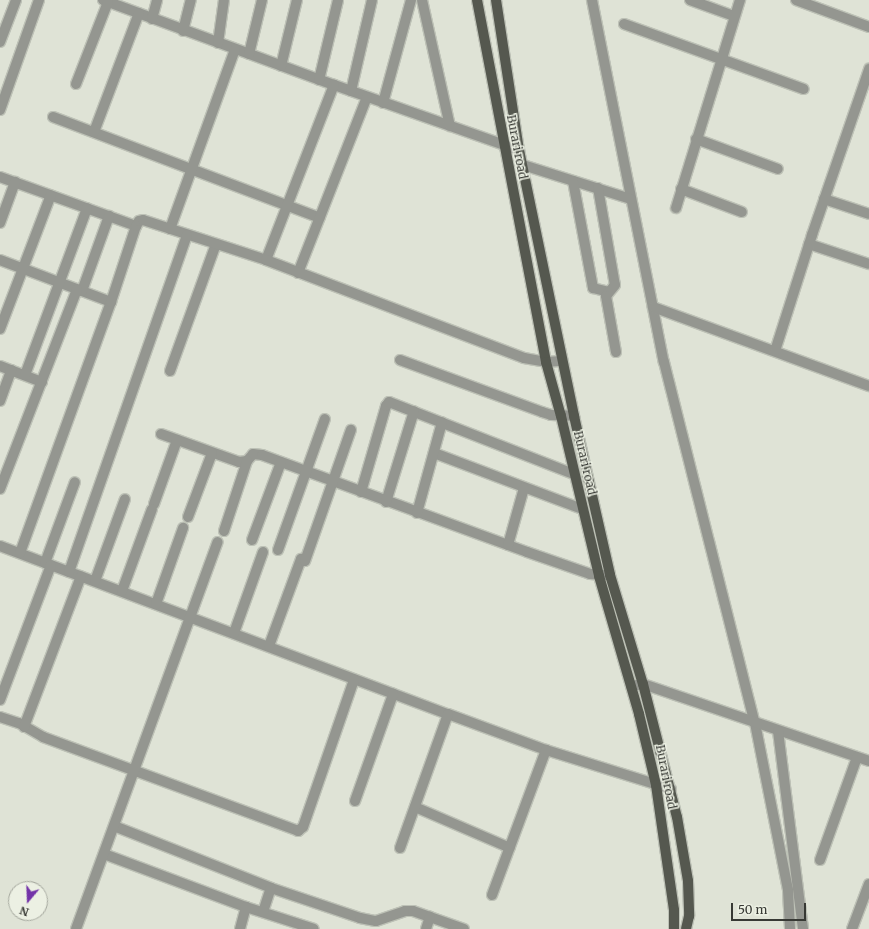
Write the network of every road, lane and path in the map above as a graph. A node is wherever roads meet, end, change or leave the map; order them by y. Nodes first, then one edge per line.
1 (16, 0) edge
2 (39, 0) edge
3 (157, 0) edge
4 (191, 0) edge
5 (224, 0) edge
6 (262, 0) edge
7 (297, 0) edge
8 (338, 0) edge
9 (372, 0) edge
10 (411, 0) edge
11 (422, 0) edge
12 (477, 0) edge
13 (496, 0) edge
14 (592, 0) edge
15 (690, 0) edge
16 (740, 0) edge
17 (796, 0) edge
18 (106, 1) edge
19 (139, 13) junction
20 (734, 16) junction
21 (152, 19) junction
22 (624, 24) dead end
23 (869, 27) edge
24 (183, 31) junction
25 (0, 42) edge
26 (218, 43) junction
27 (235, 49) junction
28 (250, 54) junction
29 (721, 58) junction
30 (282, 66) junction
31 (869, 69) edge
32 (319, 80) junction
33 (76, 84) dead end
34 (334, 86) junction
35 (804, 89) dead end
36 (351, 91) junction
37 (368, 97) junction
38 (383, 102) junction
39 (0, 110) edge
40 (53, 117) dead end
41 (450, 126) junction
42 (94, 132) junction
43 (696, 140) junction
44 (504, 146) junction
45 (519, 150) junction
46 (523, 165) junction
47 (192, 168) junction
48 (778, 169) dead end
49 (0, 177) edge
50 (573, 180) junction
51 (15, 182) junction
52 (598, 188) junction
53 (681, 188) junction
54 (51, 195) junction
55 (631, 198) junction
56 (824, 199) junction
57 (287, 206) junction
58 (86, 208) junction
59 (676, 208) dead end
60 (742, 212) dead end
61 (869, 214) edge
62 (109, 216) junction
63 (320, 218) junction
64 (0, 223) edge
65 (136, 226) junction
66 (170, 229) junction
67 (188, 235) junction
68 (216, 244) junction
69 (809, 244) junction
70 (0, 260) edge
71 (266, 260) junction
72 (869, 264) edge
73 (23, 269) junction
74 (298, 272) junction
75 (59, 283) junction
76 (80, 290) junction
77 (609, 292) junction
78 (111, 302) junction
79 (653, 307) junction
80 (0, 329) edge
81 (774, 351) junction
82 (616, 352) dead end
83 (400, 360) dead end
84 (562, 361) junction
85 (546, 362) junction
86 (0, 366) edge
87 (11, 370) junction
88 (170, 371) dead end
89 (25, 375) junction
90 (42, 382) junction
91 (869, 386) edge
92 (0, 401) edge
93 (414, 411) junction
94 (561, 416) junction
95 (574, 416) junction
96 (325, 419) dead end
97 (442, 422) junction
98 (352, 430) dead end
99 (162, 434) dead end
100 (177, 440) junction
101 (212, 453) junction
102 (434, 454) junction
103 (247, 461) junction
104 (281, 462) junction
105 (306, 472) junction
106 (574, 474) junction
107 (75, 482) dead end
108 (334, 482) junction
109 (524, 488) junction
110 (0, 489) edge
111 (361, 492) junction
112 (125, 499) dead end
113 (386, 502) junction
114 (582, 508) junction
115 (417, 513) junction
116 (188, 517) dead end
117 (183, 528) dead end
118 (224, 531) dead end
119 (252, 540) dead end
120 (218, 542) dead end
121 (508, 545) junction
122 (0, 546) edge
123 (278, 550) dead end
124 (263, 552) dead end
125 (20, 553) junction
126 (48, 564) junction
127 (69, 572) junction
128 (610, 574) junction
129 (81, 576) junction
130 (599, 576) junction
131 (95, 581) junction
132 (122, 591) junction
133 (156, 604) junction
134 (190, 616) junction
135 (234, 633) junction
136 (269, 646) junction
137 (354, 680) junction
138 (642, 684) junction
139 (631, 686) junction
140 (393, 694) junction
141 (0, 700) edge
142 (448, 714) junction
143 (0, 717) edge
144 (758, 724) junction
145 (24, 726) junction
146 (775, 730) junction
147 (546, 750) junction
148 (857, 757) junction
149 (869, 762) edge
150 (134, 770) junction
151 (656, 785) junction
152 (670, 789) junction
153 (355, 801) dead end
154 (415, 807) junction
155 (114, 826) junction
156 (400, 848) dead end
157 (510, 848) junction
158 (104, 854) junction
159 (820, 860) dead end
160 (271, 888) junction
161 (868, 888) edge
162 (492, 895) dead end
163 (246, 907) junction
164 (263, 912) junction
165 (430, 916) junction
166 (76, 929) edge
167 (240, 929) edge
168 (314, 929) edge
169 (426, 929) edge
170 (464, 929) edge
171 (674, 929) edge
172 (686, 929) edge
173 (790, 929) edge
174 (803, 929) edge
175 (852, 929) edge

1 - 25 street
2 - 39 street
3 - 21 street
4 - 24 street
5 - 26 street
6 - 28 street
7 - 30 street
8 - 32 street
9 - 36 street
10 - 38 street
11 - 41 street
12 - 44 main road, Burari road
13 - 45 main road, Burari road
14 - 55 street
15 - 20 street
16 - 20 street
17 - 23 street
18 - 19 street
18 - 33 street
19 - 21 street
19 - 42 street
20 - 29 street
21 - 24 street
22 - 29 street
24 - 26 street
26 - 27 street
27 - 28 street
27 - 47 street
28 - 30 street
29 - 35 street
29 - 43 street
30 - 32 street
31 - 56 street
32 - 34 street
34 - 36 street
34 - 57 street
36 - 37 street
37 - 38 street
37 - 63 street
38 - 41 street
40 - 42 street
41 - 44 street
42 - 47 street
43 - 48 street
43 - 53 street
44 - 45 street
44 - 85 main road, Burari road
45 - 46 main road, Burari road
46 - 50 street
46 - 84 main road, Burari road
47 - 57 street
47 - 66 street
49 - 51 street
50 - 52 street
50 - 77 street
51 - 54 street
51 - 64 street
52 - 55 street
52 - 77 street
53 - 59 street
53 - 60 street
54 - 58 street
54 - 73 street
55 - 79 street
56 - 61 street
56 - 69 street
57 - 63 street
57 - 71 street
58 - 62 street
58 - 75 street
62 - 65 street
62 - 76 street
63 - 74 street
65 - 66 street
65 - 78 street
66 - 67 street
67 - 68 street
67 - 127 street
68 - 71 street
68 - 88 street
69 - 72 street
69 - 81 street
70 - 73 street
71 - 74 street
73 - 75 street
73 - 80 street
74 - 85 street
75 - 76 street
75 - 89 street
76 - 78 street
76 - 90 street
77 - 82 street
78 - 125 street
79 - 81 street
79 - 144 street
81 - 91 street
83 - 94 street
84 - 85 street
84 - 95 main road, Burari road
85 - 94 main road, Burari road
86 - 87 street
87 - 89 street
87 - 92 street
89 - 90 street
90 - 110 street
93 - 97 street
93 - 111 street
93 - 113 street
94 - 95 street
94 - 106 main road, Burari road
95 - 128 main road, Burari road
96 - 105 street
97 - 102 street
97 - 106 street
98 - 108 street
99 - 100 street
100 - 101 street
100 - 132 street
101 - 103 street
101 - 116 street
102 - 109 street
102 - 115 street
103 - 104 street
103 - 118 street
104 - 105 street
104 - 119 street
105 - 108 street
105 - 123 street
106 - 114 main road, Burari road
107 - 126 street
108 - 111 street
108 - 136 street
109 - 114 street
109 - 121 street
111 - 113 street
112 - 131 street
113 - 115 street
114 - 130 main road, Burari road
115 - 121 street
117 - 133 street
120 - 134 street
121 - 130 street
122 - 125 street
124 - 135 street
125 - 126 street
126 - 127 street
126 - 141 street
127 - 129 street
128 - 130 street
128 - 138 main road, Burari road
129 - 131 street
129 - 145 street
130 - 139 main road, Burari road
131 - 132 street
132 - 133 street
133 - 134 street
134 - 135 street
134 - 150 street
135 - 136 street
136 - 137 street
137 - 140 street
137 - 150 street
138 - 139 street
138 - 144 street
138 - 152 main road, Burari road
139 - 151 main road, Burari road
140 - 142 street
140 - 153 street
142 - 147 street
142 - 154 street
143 - 145 street
144 - 146 street
144 - 173 street
145 - 150 street
146 - 148 street
146 - 174 street
147 - 151 street
147 - 157 street
148 - 149 street
148 - 159 street
150 - 155 street
151 - 152 street
151 - 171 main road, Burari road
152 - 172 main road, Burari road
154 - 156 street
154 - 157 street
155 - 158 street
155 - 160 street
157 - 162 street
158 - 163 street
158 - 166 street
160 - 164 street
160 - 165 street
161 - 175 street
163 - 164 street
163 - 167 street
164 - 168 street
165 - 169 street
165 - 170 street

